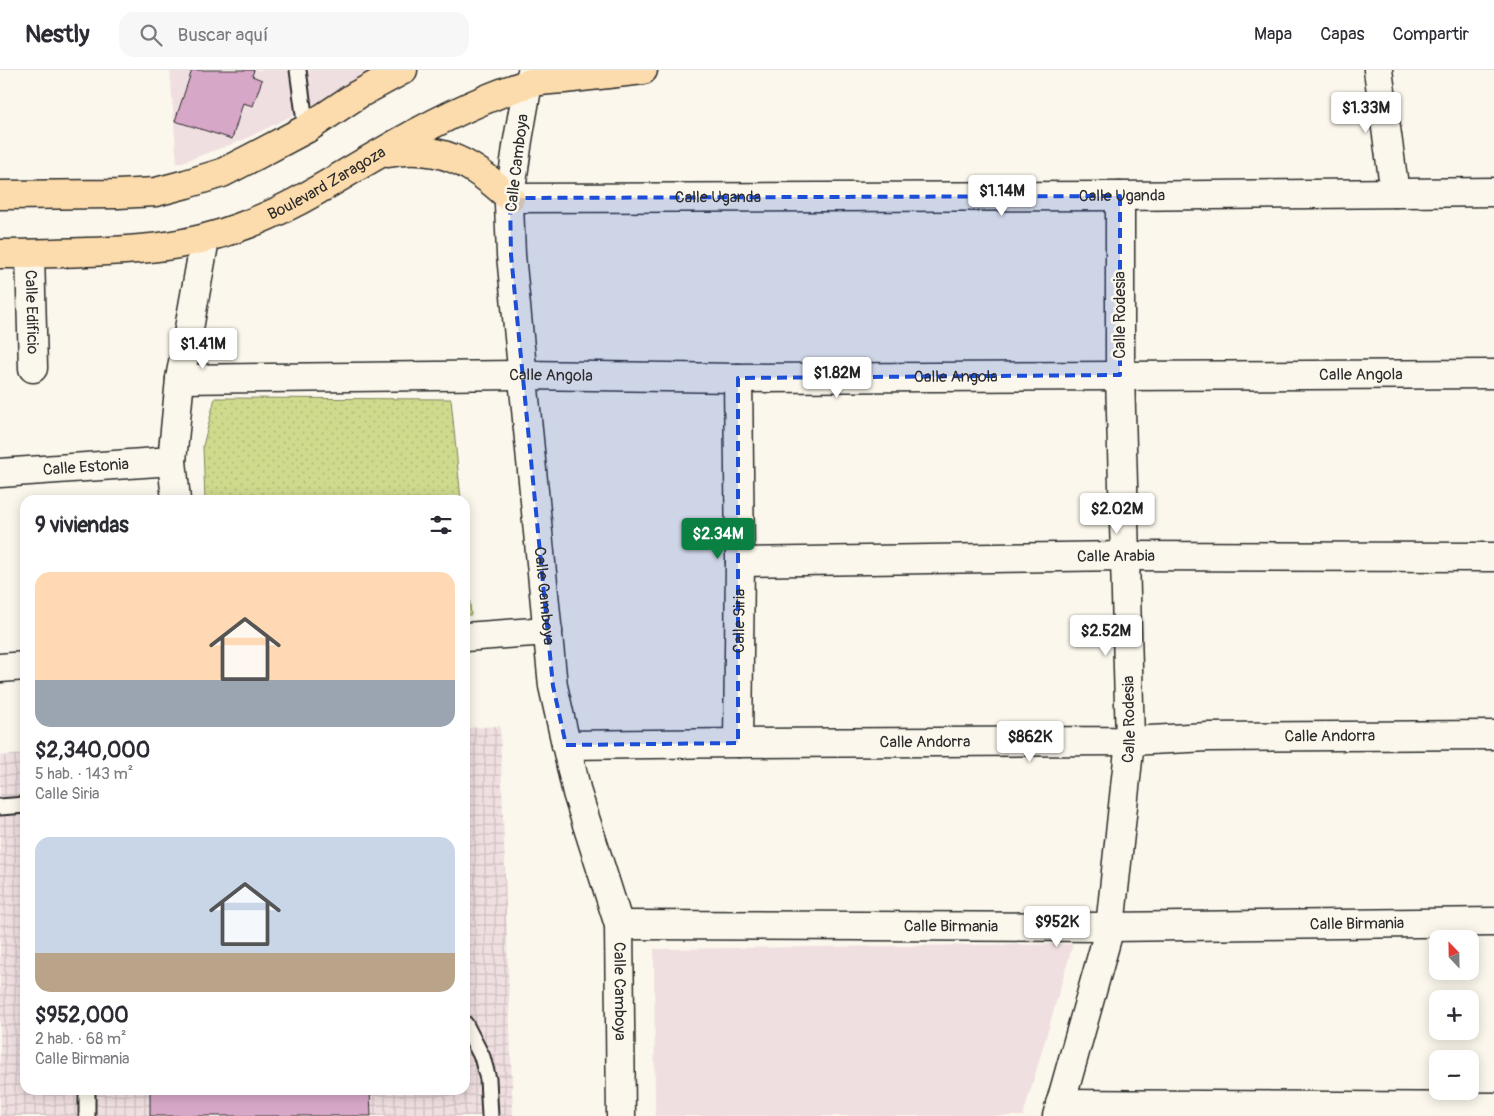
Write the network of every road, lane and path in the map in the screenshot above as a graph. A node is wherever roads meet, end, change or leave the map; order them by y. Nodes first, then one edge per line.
1 (298, 70) edge
2 (403, 70) edge
3 (644, 70) edge
4 (1378, 70) edge
5 (531, 77) edge
6 (306, 129) junction
7 (377, 155) junction
8 (1494, 192) edge
9 (1395, 193) junction
10 (0, 195) edge
11 (1120, 196) junction
12 (510, 198) junction
13 (205, 239) junction
14 (0, 254) edge
15 (30, 254) junction
16 (33, 368) dead end
17 (1494, 374) edge
18 (523, 375) junction
19 (1120, 376) junction
20 (180, 378) junction
21 (738, 378) junction
22 (172, 461) junction
23 (0, 473) edge
24 (175, 495) edge
25 (1124, 556) junction
26 (1494, 557) edge
27 (740, 562) junction
28 (548, 631) junction
29 (470, 637) edge
30 (20, 666) edge
31 (0, 668) edge
32 (1494, 735) edge
33 (1130, 741) junction
34 (738, 743) junction
35 (566, 745) junction
36 (20, 805) edge
37 (0, 807) edge
38 (1494, 922) edge
39 (619, 925) junction
40 (1110, 927) junction
41 (470, 1034) edge
42 (87, 1095) edge
43 (1494, 1108) edge
44 (1058, 1110) edge
45 (87, 1116) edge
46 (490, 1116) edge
47 (621, 1116) edge

1 - 6 lane
2 - 6 main road
3 - 5 main road, Boulevard Zaragoza
4 - 9 street
5 - 7 main road, Boulevard Zaragoza
5 - 12 street, Calle Camboya
6 - 10 main road
7 - 12 main road
7 - 13 main road, Boulevard Zaragoza
8 - 9 street, Calle Uganda
9 - 11 street, Calle Uganda
11 - 12 street, Calle Uganda
11 - 19 street, Calle Rodesia
12 - 18 street, Calle Camboya
13 - 15 main road, Boulevard Zaragoza
13 - 20 street
14 - 15 main road, Boulevard Zaragoza
15 - 16 street, Calle Edificio
17 - 19 street, Calle Angola
18 - 20 street, Calle Angola
18 - 21 street, Calle Angola
18 - 28 street, Calle Camboya
19 - 21 street, Calle Angola
19 - 25 street, Calle Rodesia
20 - 22 street
21 - 27 street, Calle Siria
22 - 23 street, Calle Estonia
22 - 24 street
25 - 26 street, Calle Arabia
25 - 27 street, Calle Arabia
25 - 33 street, Calle Rodesia
27 - 34 street, Calle Siria
28 - 29 street
28 - 35 street, Calle Camboya
30 - 31 street
32 - 33 street, Calle Andorra
33 - 34 street, Calle Andorra
33 - 40 street, Calle Rodesia
34 - 35 street, Calle Andorra
35 - 39 street, Calle Camboya
36 - 37 lane
38 - 40 street, Calle Birmania
39 - 40 street, Calle Birmania
39 - 47 street, Calle Camboya
40 - 44 street, Calle Rodesia
41 - 46 lane
42 - 45 lane
43 - 44 street

